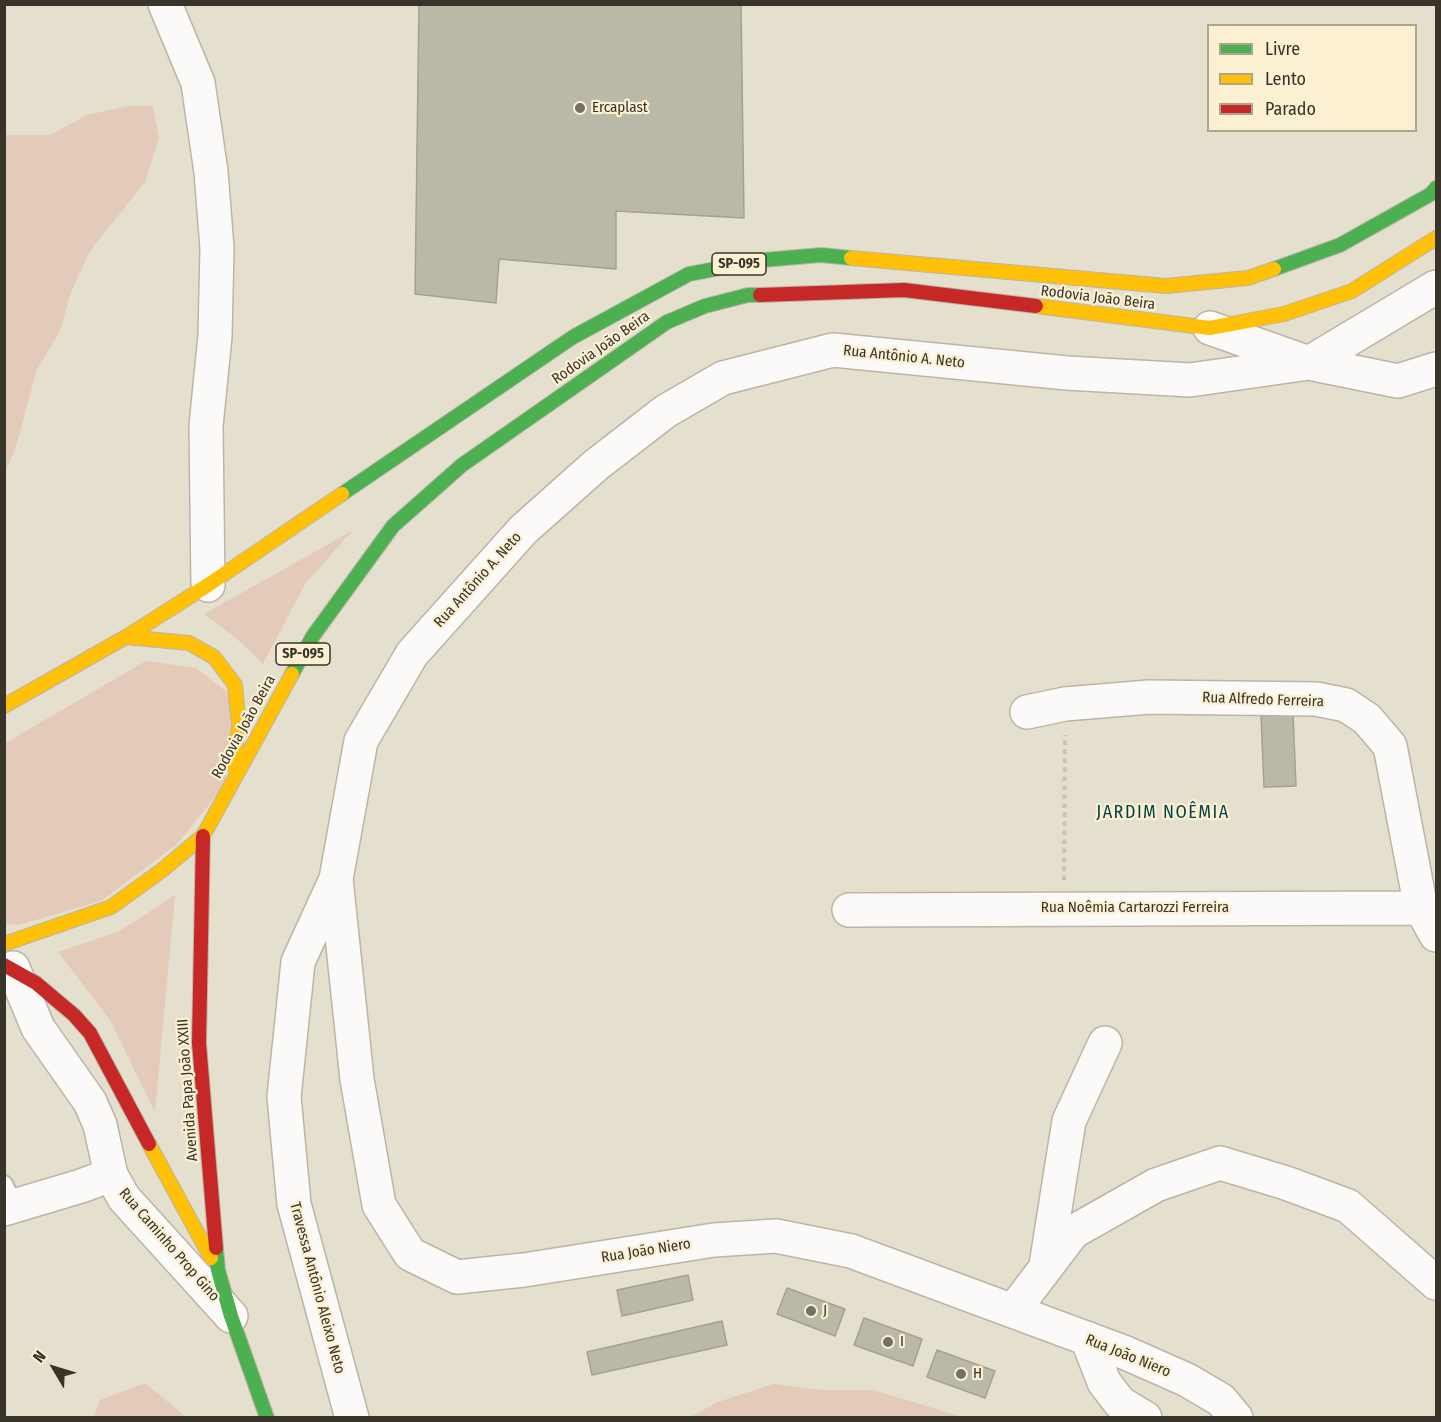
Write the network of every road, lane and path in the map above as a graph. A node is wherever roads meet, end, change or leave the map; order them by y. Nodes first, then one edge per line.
1 (165, 4) edge
2 (1437, 188) edge
3 (1437, 238) edge
4 (1437, 287) edge
5 (1210, 328) junction
6 (1309, 363) junction
7 (1437, 369) edge
8 (208, 585) junction
9 (126, 637) junction
10 (1065, 704) junction
11 (4, 706) edge
12 (1027, 712) dead end
13 (227, 790) junction
14 (203, 836) junction
15 (336, 879) junction
16 (1064, 908) junction
17 (849, 910) dead end
18 (1429, 921) edge
19 (7, 959) edge
20 (1105, 1043) dead end
21 (111, 1175) junction
22 (8, 1200) edge
23 (1045, 1269) junction
24 (218, 1270) junction
25 (1437, 1283) edge
26 (1013, 1311) junction
27 (231, 1316) junction
28 (1087, 1338) junction
29 (267, 1418) edge
30 (351, 1418) edge
31 (1145, 1418) edge
32 (1236, 1418) edge

1 - 8 street
2 - 8 main road, Rodovia João Beira / SP-095
3 - 5 main road, Rodovia João Beira / SP-095
4 - 6 street, Rua Antônio A. Neto
5 - 6 street
5 - 13 main road, Rodovia João Beira / SP-095
6 - 7 street
6 - 15 street, Rua Antônio A. Neto
8 - 9 main road, Rodovia João Beira / SP-095
9 - 11 main road, Rodovia João Beira / SP-095
9 - 13 main road
10 - 12 street, Rua Alfredo Ferreira
10 - 16 path
10 - 18 street, Rua Alfredo Ferreira
13 - 14 main road, Rodovia João Beira / SP-095
14 - 19 main road, Rodovia João Beira / SP-095
14 - 24 main road, Avenida Papa João XXIII
15 - 26 street, Rua João Niero
15 - 30 street, Travessa Antônio Aleixo Neto
16 - 17 street, Rua Noêmia Cartarozzi Ferreira
16 - 18 street, Rua Noêmia Cartarozzi Ferreira
19 - 21 street
19 - 24 main road, Avenida Papa João XXIII
20 - 23 street
21 - 22 street, Rua Caminho Prop Gino
21 - 27 street, Rua Caminho Prop Gino
23 - 25 street
23 - 26 street
24 - 27 main road, Avenida Papa João XXIII
26 - 28 street, Rua João Niero
27 - 29 main road, Avenida Papa João XXIII
28 - 31 street
28 - 32 street, Rua João Niero

